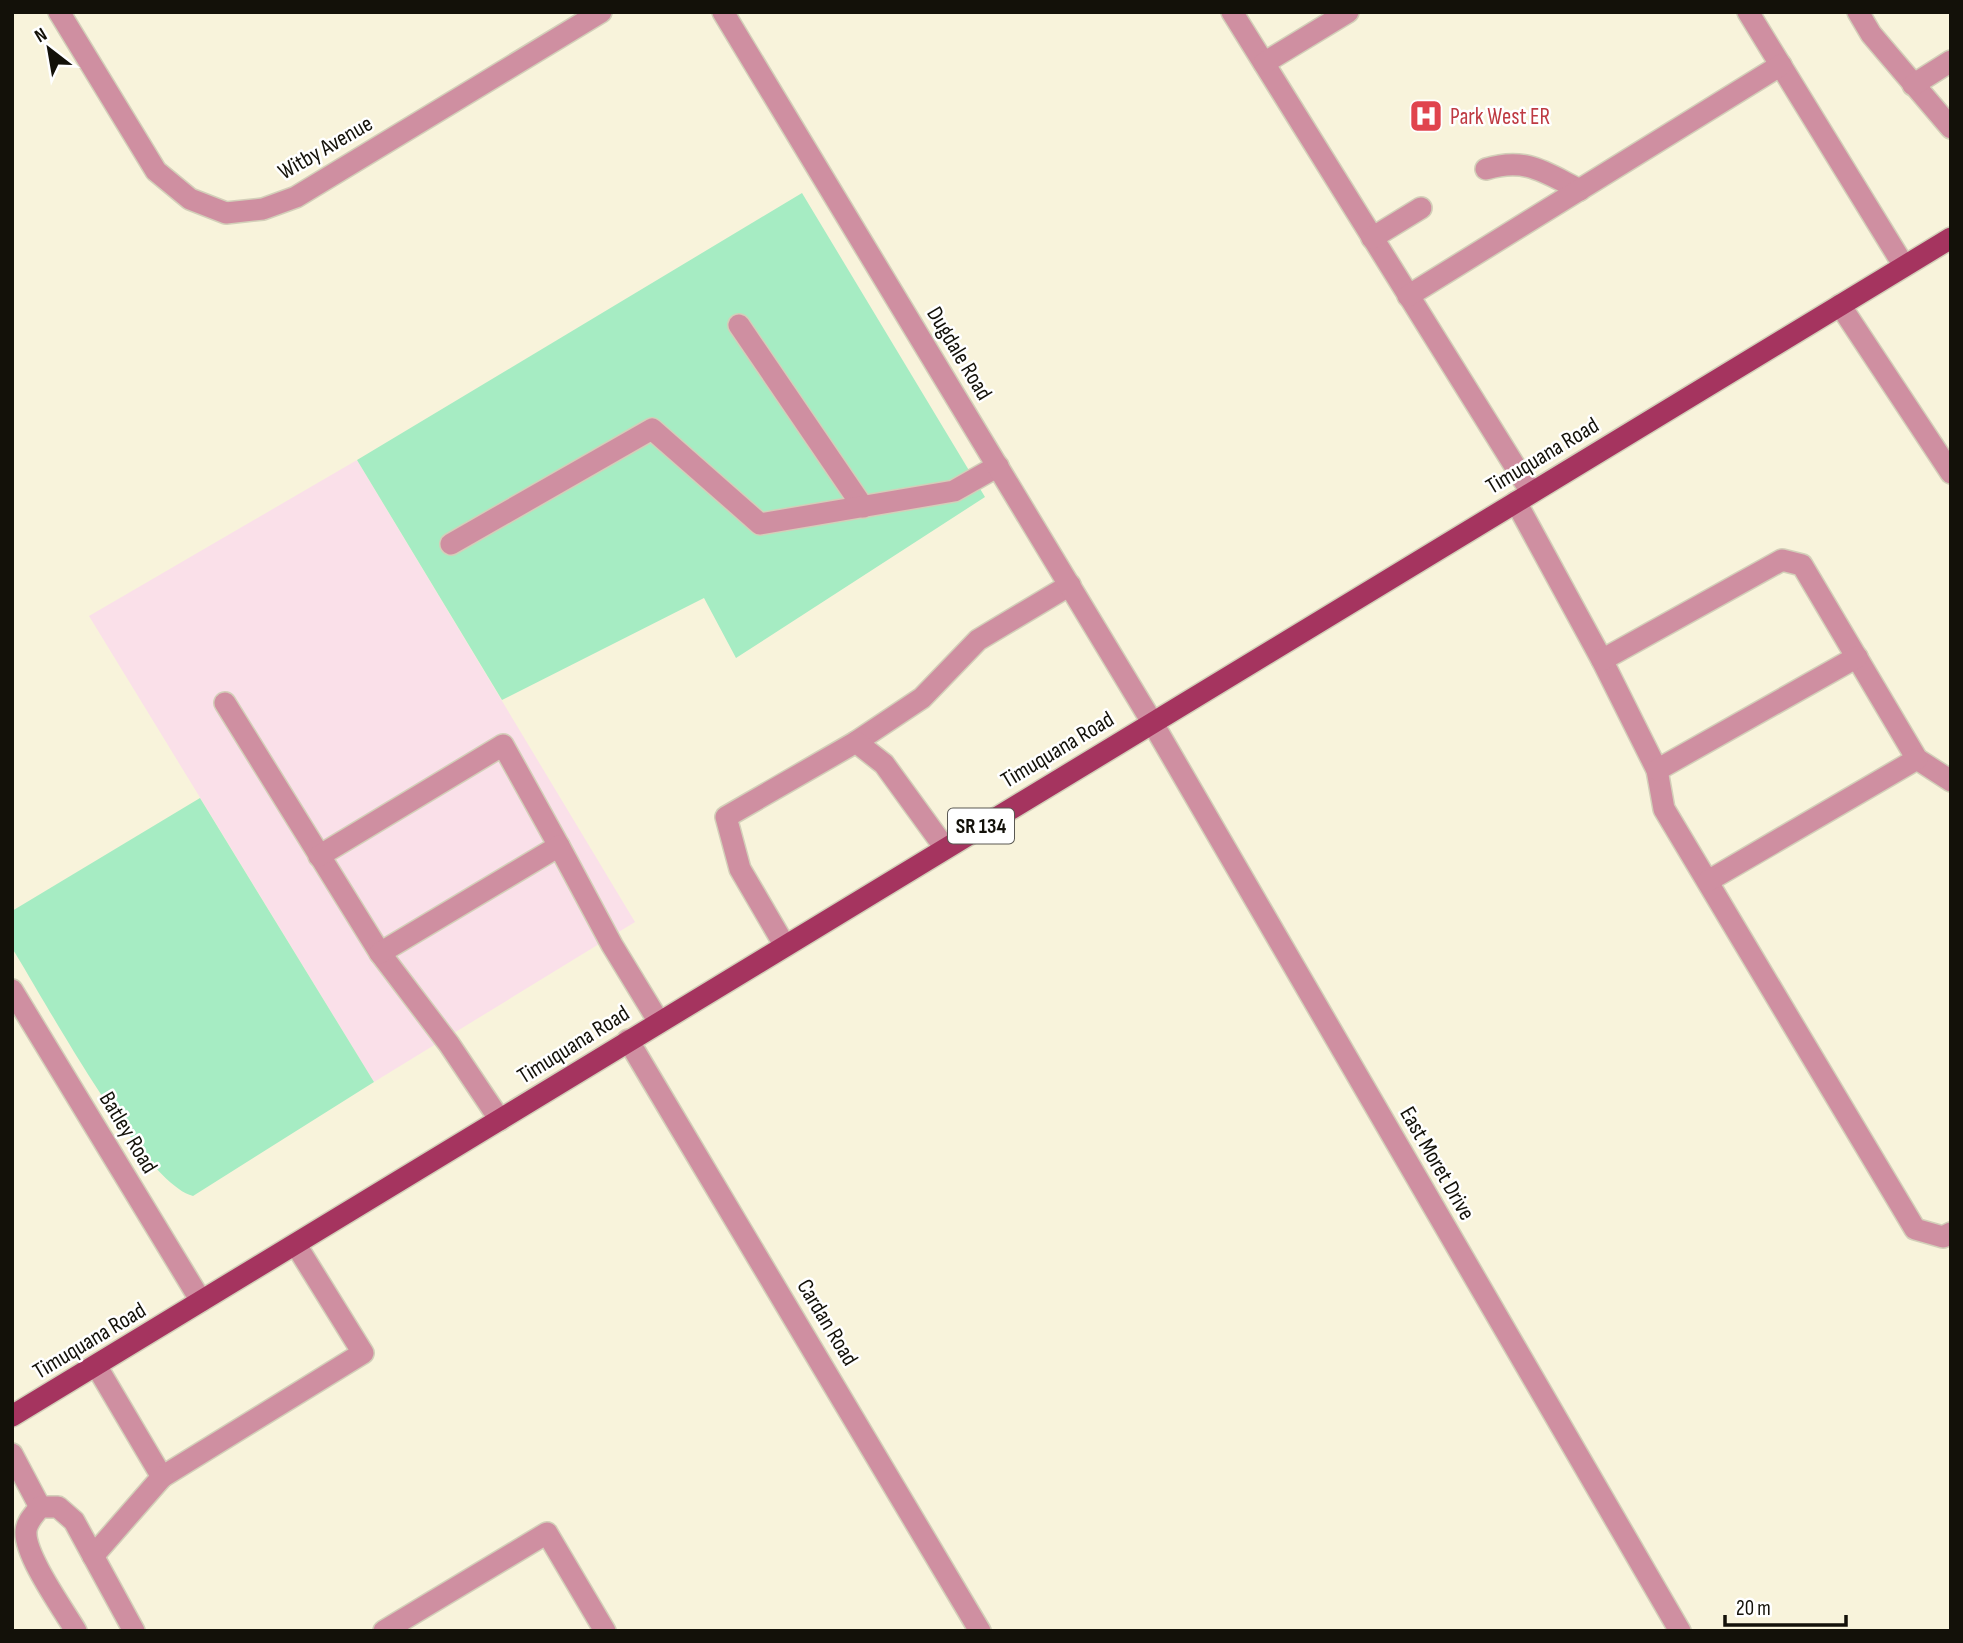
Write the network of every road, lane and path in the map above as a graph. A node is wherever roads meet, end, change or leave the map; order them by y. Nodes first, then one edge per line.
1 (59, 12) edge
2 (601, 12) edge
3 (723, 12) edge
4 (1232, 12) edge
5 (1348, 12) edge
6 (1748, 12) edge
7 (1858, 12) edge
8 (1951, 61) edge
9 (1264, 63) junction
10 (1781, 65) junction
11 (1913, 85) junction
12 (1951, 128) edge
13 (1486, 169) dead end
14 (1580, 190) junction
15 (1421, 208) dead end
16 (1372, 238) junction
17 (1951, 238) edge
18 (1904, 266) junction
19 (1408, 296) junction
20 (1840, 304) junction
21 (739, 325) dead end
22 (1943, 445) edge
23 (998, 466) junction
24 (1951, 473) edge
25 (1523, 497) junction
26 (863, 507) junction
27 (450, 544) dead end
28 (1070, 584) junction
29 (1857, 657) junction
30 (1602, 660) junction
31 (225, 704) dead end
32 (1152, 722) junction
33 (856, 742) junction
34 (1917, 759) junction
35 (1657, 770) junction
36 (1951, 781) edge
37 (559, 846) junction
38 (946, 848) junction
39 (318, 856) junction
40 (1708, 881) junction
41 (785, 946) junction
42 (380, 953) junction
43 (12, 990) edge
44 (659, 1022) junction
45 (628, 1040) junction
46 (500, 1120) junction
47 (1951, 1233) edge
48 (296, 1245) junction
49 (201, 1301) junction
50 (97, 1367) junction
51 (12, 1416) edge
52 (12, 1454) edge
53 (162, 1477) junction
54 (40, 1507) junction
55 (93, 1556) junction
56 (76, 1631) edge
57 (134, 1631) edge
58 (384, 1631) edge
59 (605, 1631) edge
60 (980, 1631) edge
61 (1680, 1631) edge

1 - 2 street, Witby Avenue
3 - 23 street, Dugdale Road
4 - 9 street
5 - 9 street
6 - 10 street
7 - 11 street
8 - 11 street
9 - 16 street
10 - 14 street
10 - 18 street
11 - 12 street
13 - 14 street
14 - 19 street
15 - 16 street
16 - 19 street
17 - 18 main road, Timuquana Road / SR 134
18 - 20 main road, Timuquana Road / SR 134
19 - 25 street
20 - 22 street
20 - 25 main road, Timuquana Road / SR 134
21 - 26 street
22 - 24 street
23 - 26 street
23 - 28 street, Dugdale Road
25 - 30 street
25 - 32 main road, Timuquana Road / SR 134
26 - 27 street
28 - 32 street, Dugdale Road
28 - 33 street
29 - 30 street
29 - 34 street
29 - 35 street
30 - 35 street
31 - 39 street
32 - 38 main road, Timuquana Road / SR 134
32 - 61 street, East Moret Drive
33 - 38 street
33 - 41 street
34 - 36 street
34 - 40 street
35 - 40 street
37 - 39 street
37 - 42 street
37 - 44 street
38 - 41 main road, Timuquana Road / SR 134
39 - 42 street
40 - 47 street
41 - 44 main road, Timuquana Road / SR 134
42 - 46 street
43 - 49 street, Batley Road
44 - 45 main road, Timuquana Road / SR 134
45 - 46 main road, Timuquana Road / SR 134
45 - 60 street, Cardan Road
46 - 48 main road, Timuquana Road / SR 134
48 - 49 main road, Timuquana Road / SR 134
48 - 53 street
49 - 50 main road, Timuquana Road / SR 134
50 - 51 main road, Timuquana Road / SR 134
50 - 53 street
52 - 54 street
53 - 55 street
54 - 55 street
54 - 56 street
55 - 57 street
58 - 59 street

